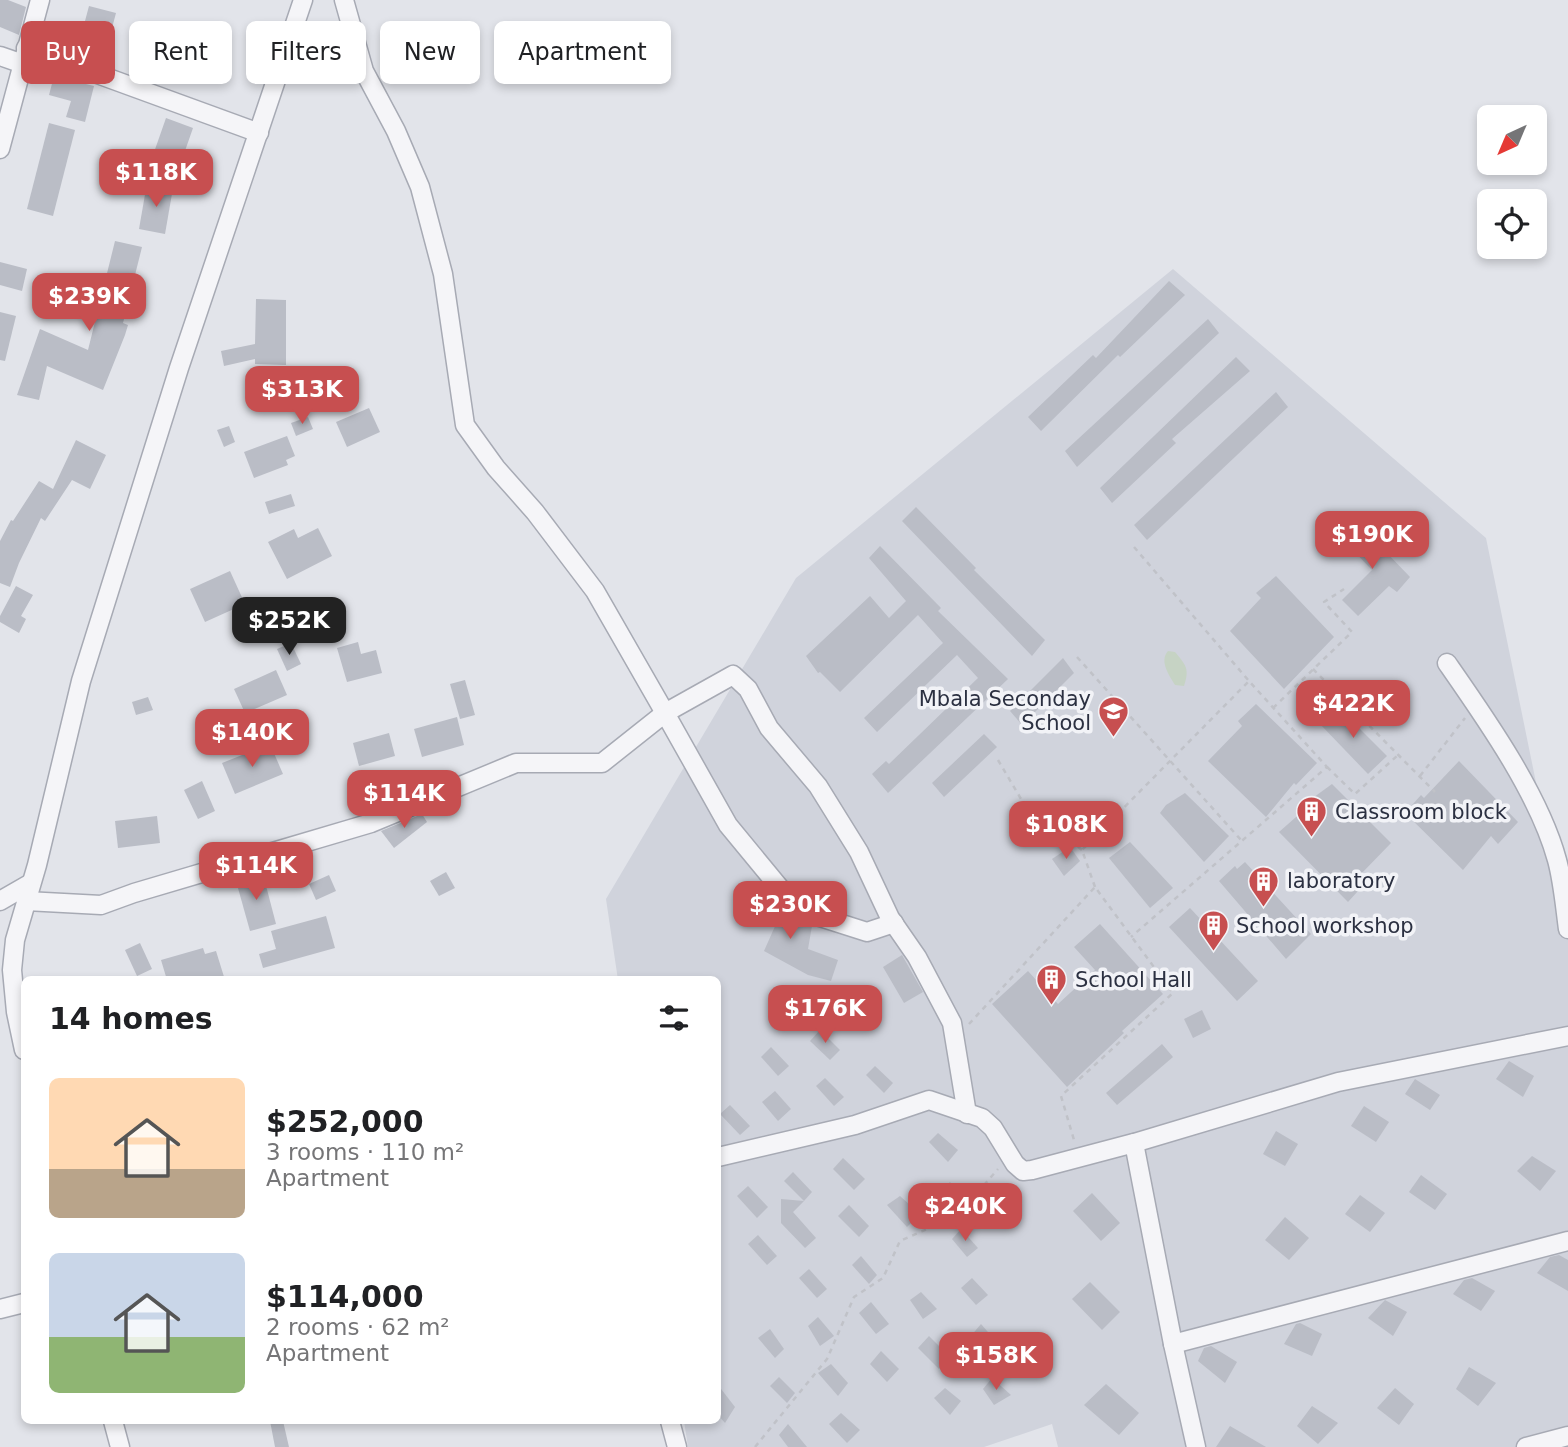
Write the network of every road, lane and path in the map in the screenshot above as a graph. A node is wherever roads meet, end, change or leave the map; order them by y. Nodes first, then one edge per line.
1 (40, 0) edge
2 (303, 0) edge
3 (344, 0) edge
4 (34, 21) edge
5 (0, 56) edge
6 (21, 56) edge
7 (21, 68) edge
8 (109, 84) edge
9 (259, 133) junction
10 (0, 149) edge
11 (1134, 547) dead end
12 (1344, 589) dead end
13 (1077, 657) dead end
14 (1447, 663) dead end
15 (1313, 669) junction
16 (1249, 681) junction
17 (1476, 704) junction
18 (1273, 708) junction
19 (665, 713) junction
20 (1398, 755) junction
21 (998, 760) dead end
22 (1169, 762) junction
23 (1327, 767) junction
24 (1420, 776) junction
25 (1435, 792) dead end
26 (1242, 841) junction
27 (1082, 850) junction
28 (1094, 887) junction
29 (29, 892) junction
30 (0, 901) edge
31 (894, 923) junction
32 (1568, 929) edge
33 (1131, 937) junction
34 (969, 1024) dead end
35 (21, 1036) edge
36 (1568, 1036) edge
37 (967, 1114) junction
38 (1134, 1143) junction
39 (1010, 1155) junction
40 (721, 1156) edge
41 (1079, 1158) junction
42 (1568, 1241) edge
43 (21, 1304) edge
44 (0, 1309) edge
45 (1173, 1344) junction
46 (114, 1424) edge
47 (671, 1424) edge
48 (1568, 1436) edge
49 (120, 1447) edge
50 (677, 1447) edge
51 (755, 1447) edge
52 (1196, 1447) edge
53 (1526, 1447) edge

1 - 4 street
2 - 9 street
3 - 19 street
5 - 6 street
7 - 10 street
8 - 9 street
9 - 29 street
11 - 16 path
12 - 15 path
13 - 22 path
14 - 17 street
15 - 18 path
15 - 20 path
16 - 18 path
16 - 22 path
17 - 24 path
17 - 32 street
18 - 23 path
19 - 29 street
19 - 31 street
19 - 31 street
20 - 23 path
20 - 24 path
21 - 27 path
22 - 26 path
22 - 27 path
23 - 26 path
24 - 25 path
26 - 33 path
27 - 28 path
28 - 33 path
28 - 34 path
29 - 30 street
29 - 35 street
31 - 37 street
33 - 41 path
36 - 38 street
37 - 39 street
37 - 40 street
38 - 41 street
38 - 45 street
39 - 41 street
39 - 51 path
42 - 45 street
43 - 44 street
45 - 52 street
46 - 49 street
47 - 50 street
48 - 53 street

